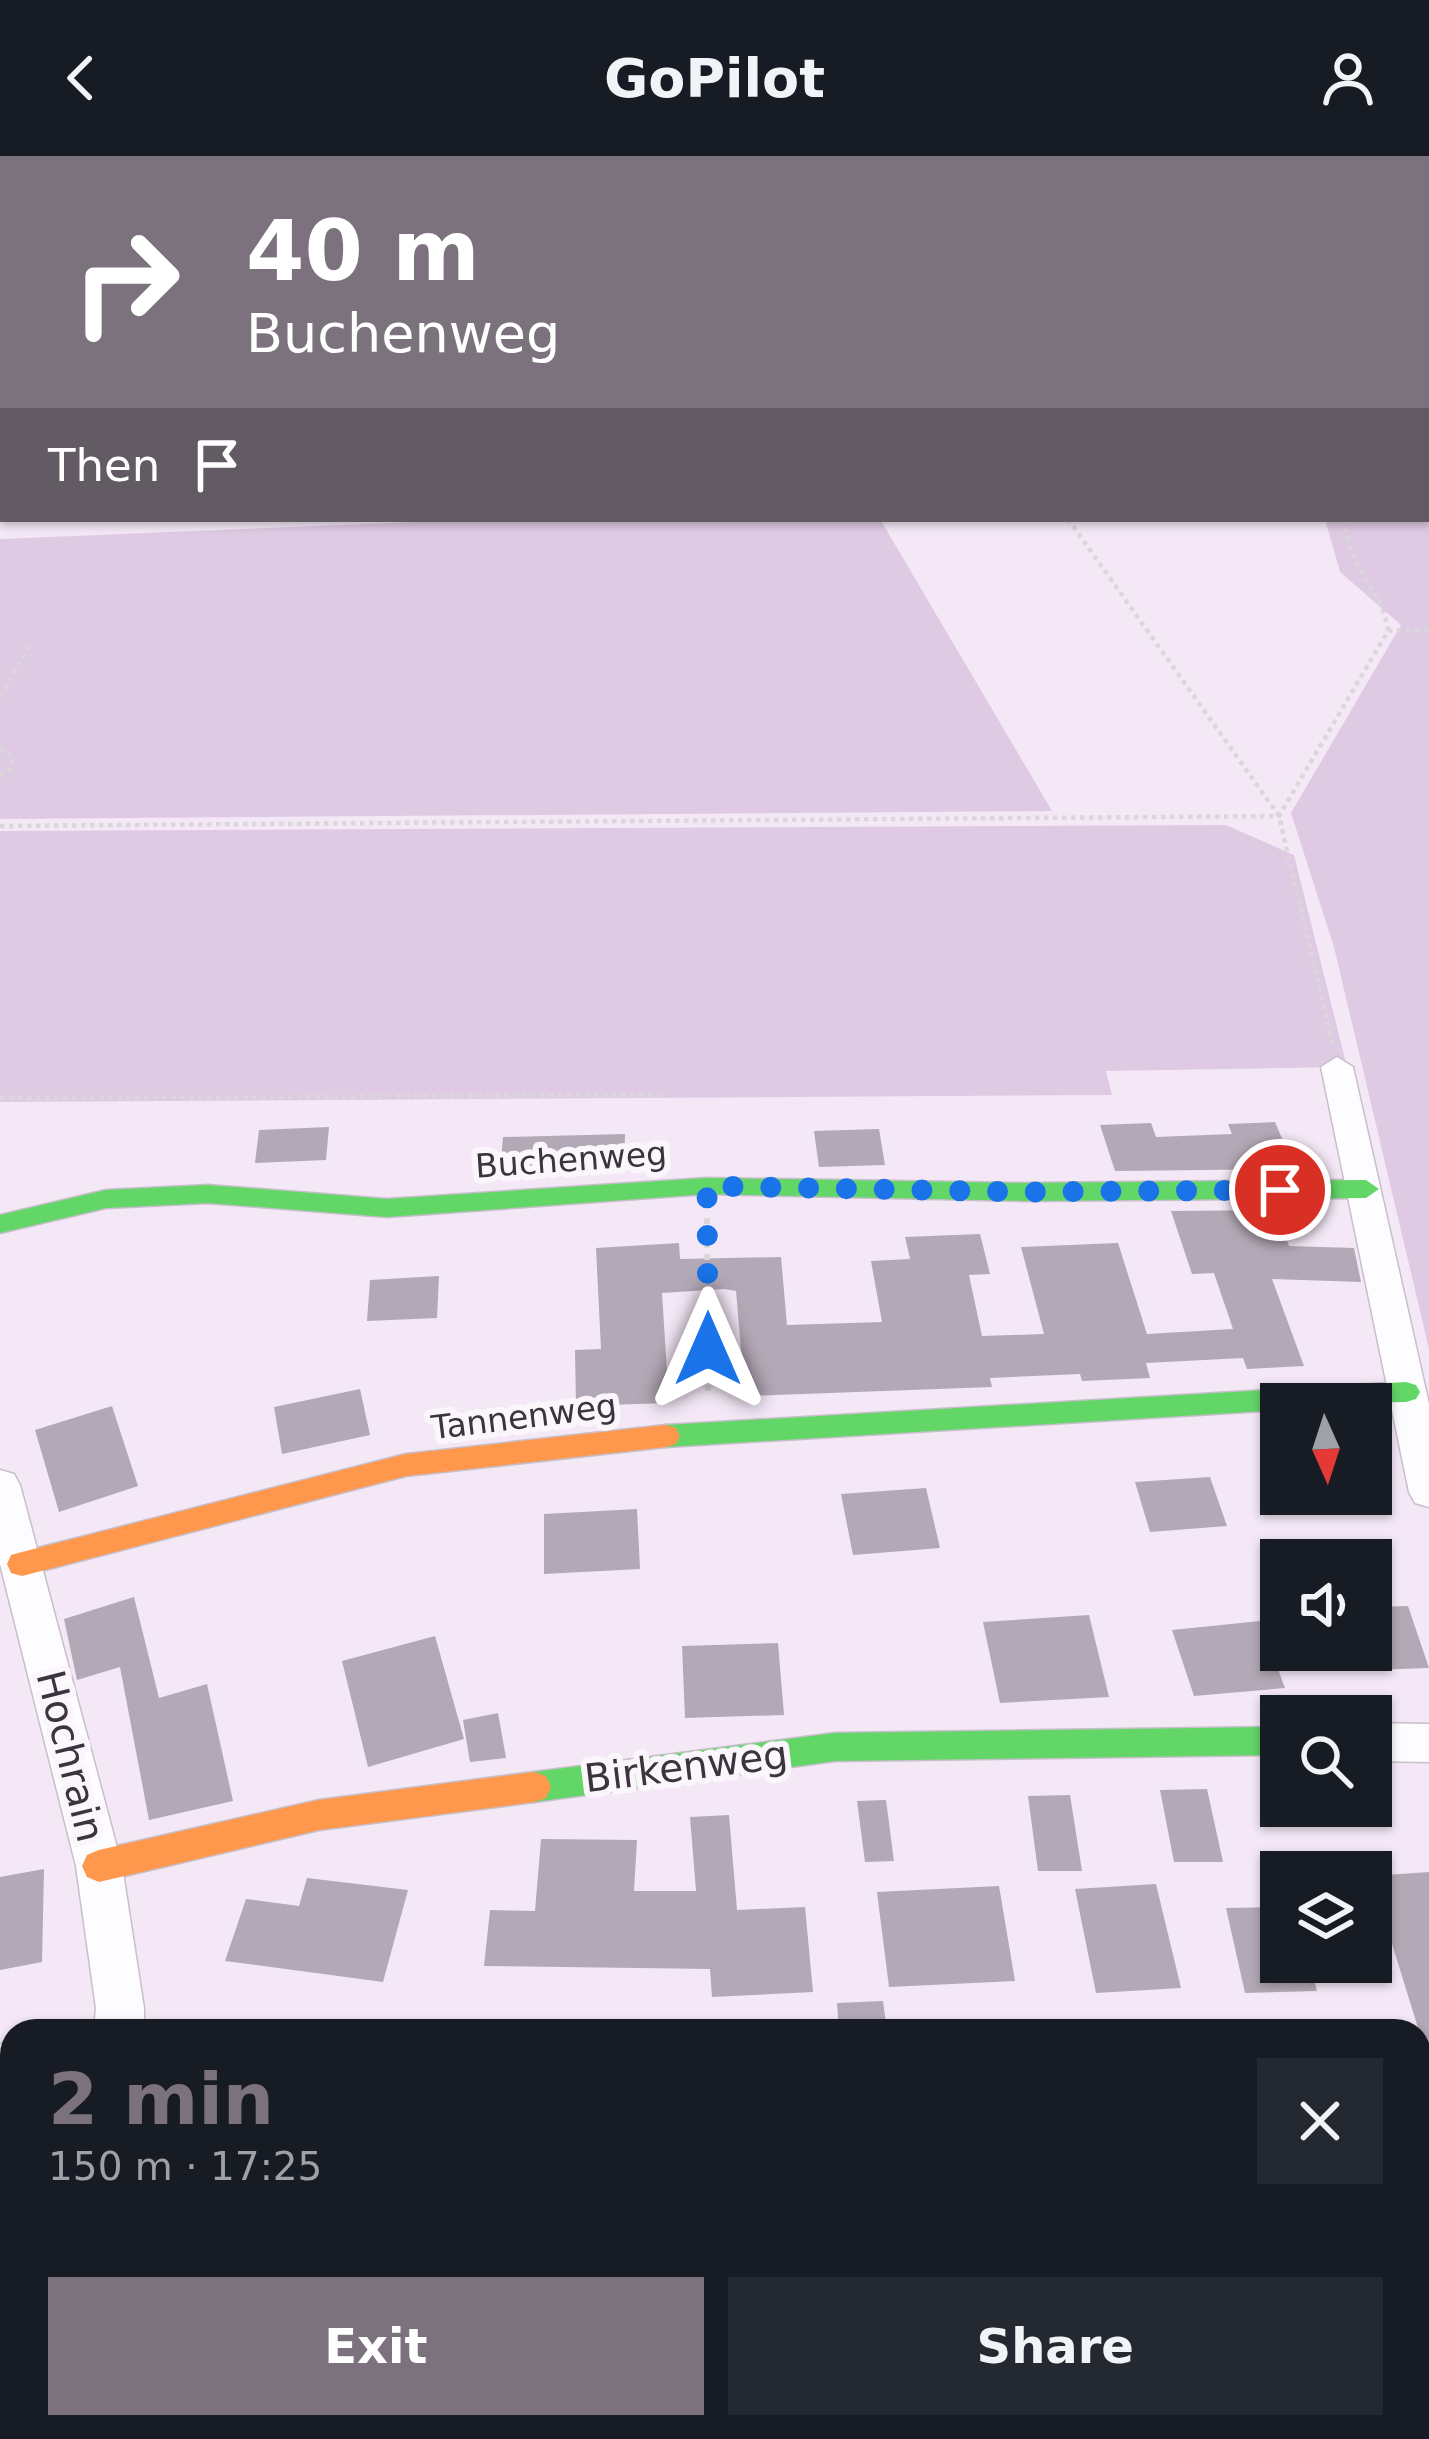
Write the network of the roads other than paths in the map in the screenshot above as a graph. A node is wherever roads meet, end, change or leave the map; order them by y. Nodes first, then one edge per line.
1 (1337, 1067) road end
2 (1366, 1189) junction
3 (0, 1224) edge
4 (1406, 1392) junction
5 (0, 1485) edge
6 (1429, 1492) edge
7 (22, 1564) junction
8 (1260, 1741) edge
9 (1392, 1742) edge
10 (1429, 1743) edge
11 (99, 1867) junction
12 (120, 2019) edge

1 - 2 street
2 - 3 street, Buchenweg
2 - 4 street
4 - 6 street
4 - 7 street, Tannenweg
5 - 7 street, Hochrain
7 - 11 street, Hochrain
8 - 11 street, Birkenweg
9 - 10 street
11 - 12 street, Hochrain

